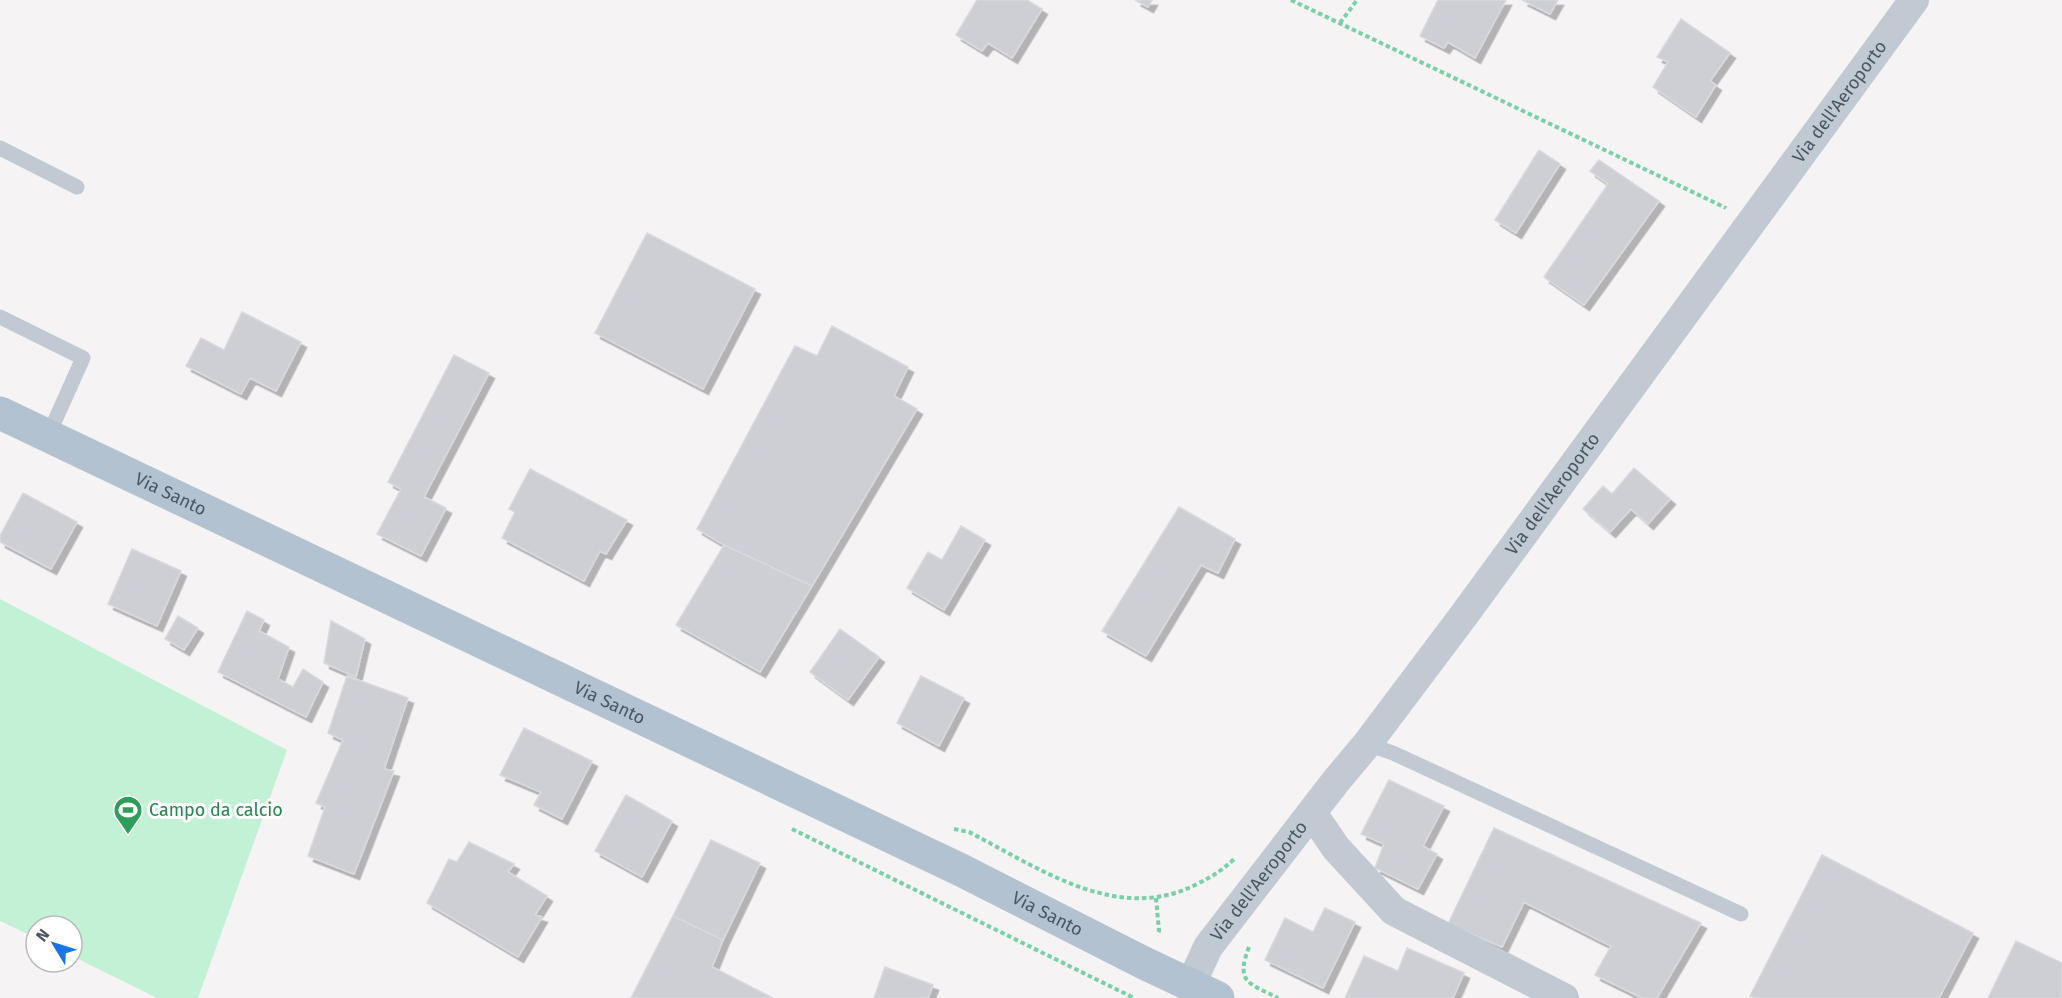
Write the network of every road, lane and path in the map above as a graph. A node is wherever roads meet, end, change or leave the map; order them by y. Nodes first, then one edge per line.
1 (1291, 0) edge
2 (1356, 0) edge
3 (1914, 0) edge
4 (1340, 23) junction
5 (0, 148) edge
6 (77, 187) dead end
7 (1753, 221) junction
8 (0, 317) edge
9 (0, 413) edge
10 (48, 436) junction
11 (1368, 744) junction
12 (1312, 813) junction
13 (948, 827) dead end
14 (1242, 850) dead end
15 (1741, 914) dead end
16 (1204, 991) edge
17 (1564, 998) edge

1 - 4 path
2 - 4 path
3 - 7 street, Via dell'Aeroporto
4 - 7 path
5 - 6 lane
7 - 11 street, Via dell'Aeroporto
8 - 10 lane
9 - 10 main road, Via Santo
10 - 16 main road, Via Santo
11 - 12 street, Via dell'Aeroporto
11 - 15 lane
12 - 16 street, Via dell'Aeroporto
12 - 17 street
13 - 14 path

